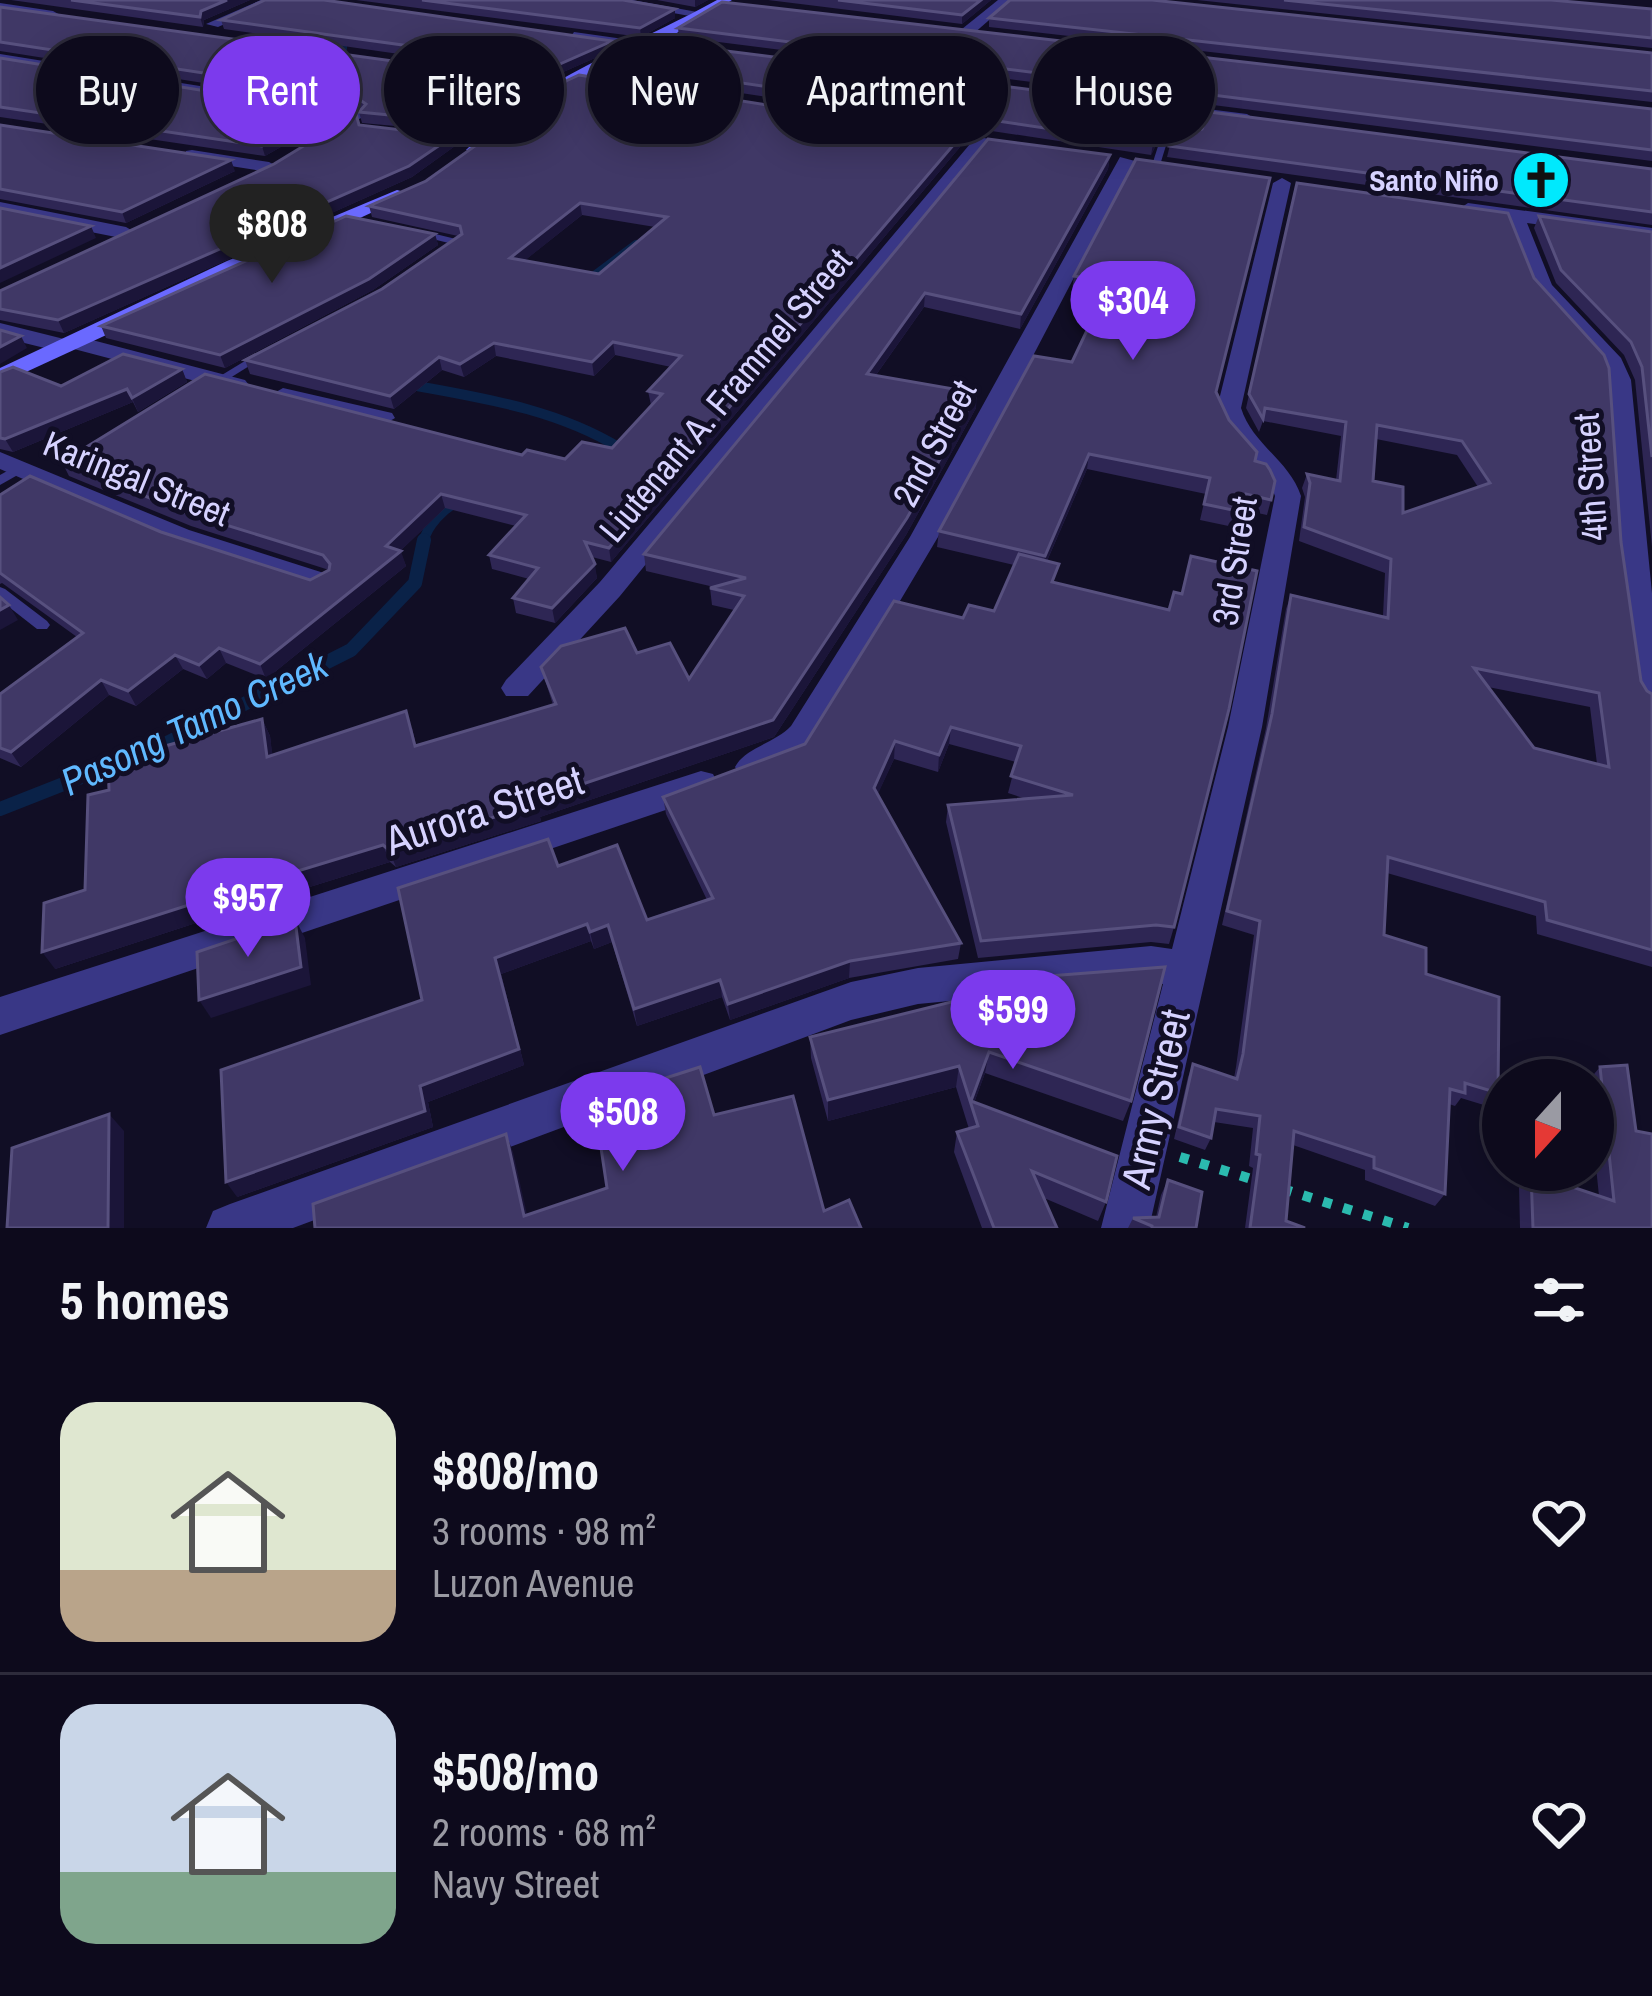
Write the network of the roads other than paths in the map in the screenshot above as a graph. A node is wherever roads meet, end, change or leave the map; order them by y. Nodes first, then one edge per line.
1 (272, 0) edge
2 (606, 0) edge
3 (1006, 0) edge
4 (726, 4) edge
5 (0, 7) edge
6 (701, 14) junction
7 (70, 17) edge
8 (944, 29) edge
9 (967, 32) junction
10 (550, 33) edge
11 (990, 34) edge
12 (199, 36) edge
13 (662, 36) edge
14 (588, 37) edge
15 (0, 58) edge
16 (588, 70) edge
17 (575, 76) junction
18 (588, 78) edge
19 (564, 82) edge
20 (203, 91) edge
21 (1215, 115) edge
22 (1268, 122) edge
23 (481, 144) edge
24 (979, 144) edge
25 (1004, 144) edge
26 (1162, 144) edge
27 (1043, 149) edge
28 (179, 153) edge
29 (288, 156) edge
30 (453, 165) edge
31 (1156, 165) junction
32 (269, 166) junction
33 (1177, 168) edge
34 (1283, 184) dead end
35 (420, 185) edge
36 (228, 186) edge
37 (1445, 206) edge
38 (0, 208) edge
39 (1514, 215) junction
40 (345, 219) junction
41 (147, 224) edge
42 (374, 224) edge
43 (412, 232) edge
44 (126, 233) junction
45 (1652, 234) edge
46 (105, 244) edge
47 (437, 258) edge
48 (0, 330) edge
49 (69, 344) junction
50 (280, 345) edge
51 (0, 376) edge
52 (208, 382) junction
53 (383, 418) edge
54 (24, 472) edge
55 (1642, 557) edge
56 (316, 580) edge
57 (0, 592) edge
58 (42, 625) dead end
59 (517, 688) dead end
60 (1652, 694) edge
61 (789, 750) joint
62 (1184, 969) junction
63 (0, 1016) edge
64 (230, 1228) edge
65 (1124, 1228) edge

1 - 12 street
2 - 6 street
3 - 9 street
4 - 6 main road
5 - 7 street
6 - 13 main road
8 - 9 street
9 - 11 street
10 - 14 street
15 - 20 street
16 - 17 main road
17 - 18 street
17 - 19 main road
21 - 22 street
23 - 30 main road
24 - 59 street, Liutenant A. Frammel Street
25 - 27 street
26 - 31 lane
28 - 32 street
29 - 32 street
31 - 33 street
31 - 61 street, 2nd Street
32 - 36 street
34 - 62 street, 3rd Street
35 - 40 main road
37 - 39 street
38 - 44 street
39 - 45 street
39 - 55 street, 4th Street
40 - 42 lane
40 - 49 main road
41 - 44 street
43 - 47 lane
44 - 46 street
48 - 49 street
49 - 51 main road
49 - 52 street
50 - 52 lane
52 - 53 street
54 - 56 street, Karingal Street
55 - 60 street, 4th Street
57 - 58 lane
61 - 63 street, Aurora Street
62 - 64 street
62 - 65 street, Army Street

